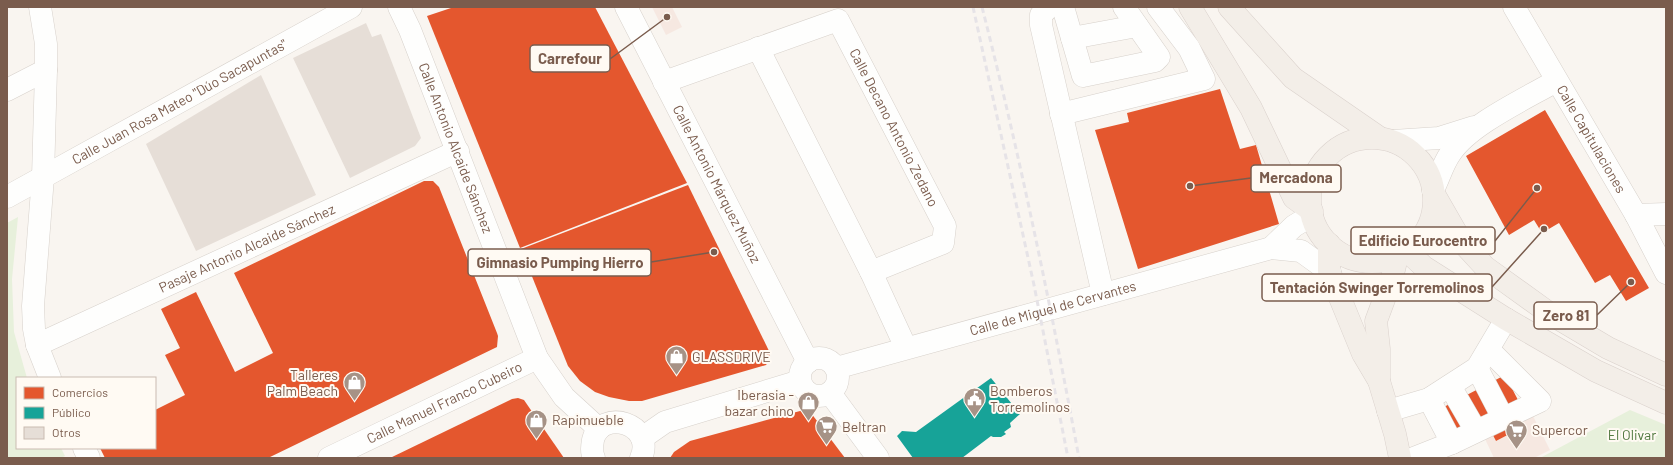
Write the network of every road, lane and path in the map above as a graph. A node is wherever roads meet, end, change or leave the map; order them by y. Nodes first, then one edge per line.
1 (40, 7) edge
2 (351, 7) edge
3 (399, 7) edge
4 (626, 7) edge
5 (1049, 7) edge
6 (1063, 7) edge
7 (1124, 7) edge
8 (1158, 7) edge
9 (1190, 7) edge
10 (1229, 7) edge
11 (1514, 7) edge
12 (1137, 26) junction
13 (1072, 38) junction
14 (758, 48) junction
15 (46, 70) junction
16 (1556, 81) junction
17 (664, 82) junction
18 (7, 90) edge
19 (1061, 114) junction
20 (1480, 125) junction
21 (1387, 140) junction
22 (458, 152) junction
23 (43, 177) junction
24 (1434, 192) junction
25 (7, 197) edge
26 (1312, 213) junction
27 (1666, 214) edge
28 (1636, 215) junction
29 (1327, 242) junction
30 (1270, 248) junction
31 (1301, 251) junction
32 (1402, 254) junction
33 (871, 272) junction
34 (1330, 272) junction
35 (1666, 273) edge
36 (1103, 294) junction
37 (1506, 319) junction
38 (37, 345) junction
39 (906, 348) junction
40 (1488, 350) junction
41 (537, 358) junction
42 (836, 368) junction
43 (1476, 368) junction
44 (804, 371) junction
45 (1666, 375) edge
46 (50, 377) edge
47 (1379, 381) junction
48 (1450, 386) junction
49 (830, 393) junction
50 (1429, 399) junction
51 (1666, 403) edge
52 (1388, 411) junction
53 (1504, 418) junction
54 (599, 429) junction
55 (1476, 431) junction
56 (1452, 443) junction
57 (641, 448) edge
58 (84, 449) edge
59 (89, 458) edge
60 (330, 458) edge
61 (594, 458) edge
62 (878, 458) edge
63 (1400, 458) edge
64 (1414, 458) edge

1 - 15 street
2 - 23 street, Calle Juan Rosa Mateo "Dúo Sacapuntas"
3 - 22 street, Calle Antonio Alcaide Sánchez
4 - 17 street, Calle Antonio Márquez Muñoz
5 - 19 street
6 - 13 street
7 - 12 street
8 - 19 street
9 - 26 main road
10 - 21 main road
11 - 16 street, Calle Capitulaciones
12 - 13 street
12 - 13 street
14 - 17 street, Calle Decano Antonio Zedano
14 - 33 street
14 - 33 street, Calle Decano Antonio Zedano
15 - 18 street
15 - 23 street
16 - 20 street
16 - 28 street, Calle Capitulaciones
17 - 44 street, Calle Antonio Márquez Muñoz
19 - 36 street
20 - 21 street
20 - 24 street
21 - 24 main road
21 - 26 main road
22 - 38 street, Pasaje Antonio Alcaide Sánchez
22 - 41 street, Calle Antonio Alcaide Sánchez
23 - 25 street, Calle Juan Rosa Mateo "Dúo Sacapuntas"
23 - 38 street
24 - 32 main road
24 - 45 main road
26 - 29 main road
26 - 30 street
27 - 28 street
28 - 35 street, Calle Capitulaciones
29 - 31 street
29 - 32 main road
29 - 34 main road
30 - 31 street
30 - 36 street, Calle de Miguel de Cervantes
31 - 34 street
32 - 37 main road
32 - 47 main road
33 - 39 street
34 - 47 main road
36 - 39 street, Calle de Miguel de Cervantes
37 - 40 street
37 - 51 main road
38 - 46 street
39 - 42 street, Calle de Miguel de Cervantes
40 - 43 street
40 - 53 street
41 - 54 street, Calle Antonio Alcaide Sánchez
41 - 60 street, Calle Manuel Franco Cubeiro
42 - 44 street
42 - 49 street
43 - 48 street
43 - 53 street
44 - 49 street
44 - 57 street
47 - 52 main road
48 - 50 street
48 - 55 street
49 - 62 street
50 - 52 street
50 - 56 street
52 - 63 main road
53 - 55 street
54 - 57 street
54 - 61 street
55 - 56 street
56 - 64 street
58 - 59 street

